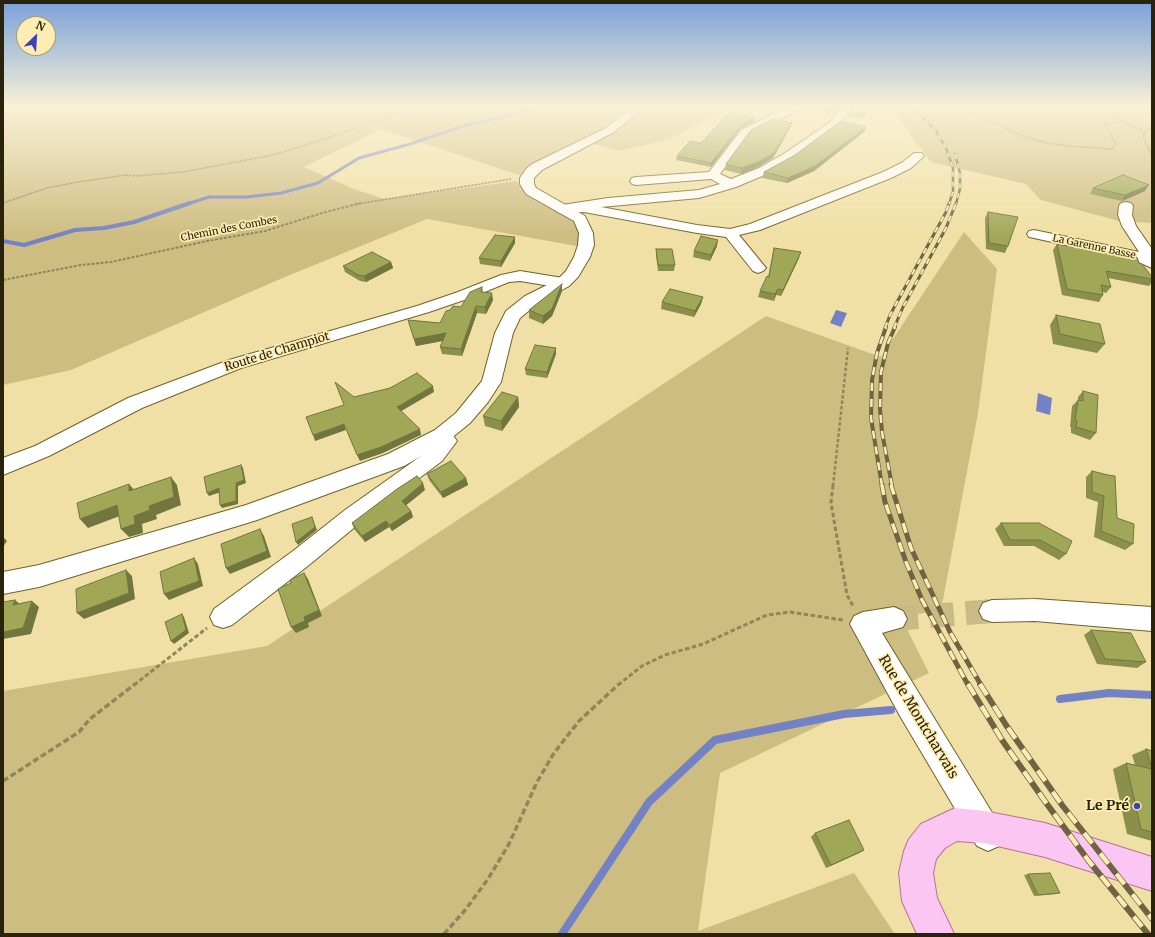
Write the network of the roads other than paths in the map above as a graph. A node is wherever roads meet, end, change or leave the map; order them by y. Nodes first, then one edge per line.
1 (571, 150) edge
2 (732, 150) edge
3 (798, 150) edge
4 (918, 156) dead end
5 (713, 175) junction
6 (636, 181) dead end
7 (731, 184) junction
8 (1126, 206) dead end
9 (562, 209) junction
10 (730, 233) junction
11 (1034, 234) dead end
12 (1151, 262) edge
13 (758, 268) dead end
14 (563, 282) junction
15 (442, 435) junction
16 (3, 467) edge
17 (3, 583) edge
18 (992, 611) tunnel mouth
19 (222, 617) road end
20 (894, 618) tunnel mouth
21 (1152, 619) edge
22 (986, 832) junction
23 (1152, 874) edge
24 (936, 934) edge
25 (948, 934) edge

1 - 9 street
2 - 5 street
3 - 7 street
4 - 10 street
5 - 6 street
5 - 7 street
7 - 9 street
8 - 12 street
9 - 10 street
9 - 14 street
10 - 13 street
11 - 12 street, La Garenne Basse
14 - 15 street
14 - 16 street, Route de Champiot
15 - 17 street
15 - 19 street
18 - 21 street
20 - 22 street, Rue de Montcharvais
22 - 23 main road
22 - 24 main road
22 - 25 main road

